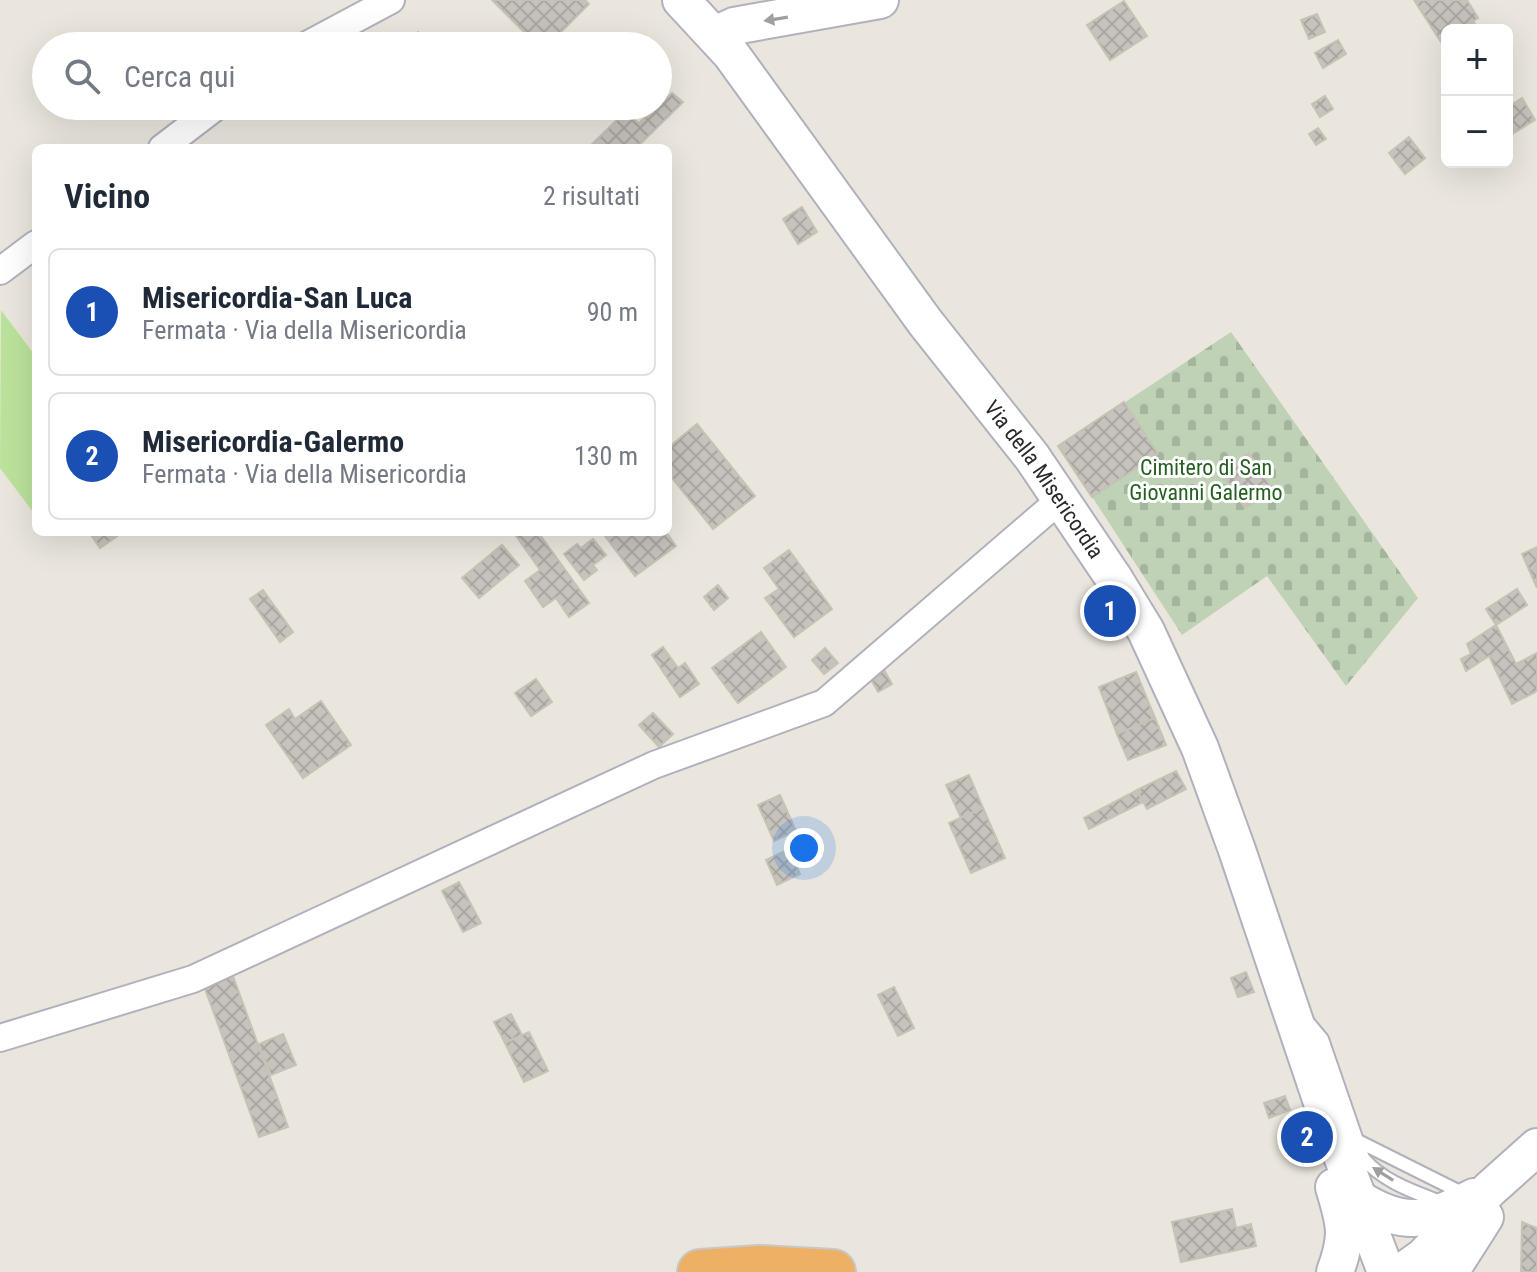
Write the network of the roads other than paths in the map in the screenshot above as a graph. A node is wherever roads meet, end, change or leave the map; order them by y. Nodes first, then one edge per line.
1 (391, 0) edge
2 (681, 0) edge
3 (880, 0) edge
4 (331, 32) edge
5 (715, 35) junction
6 (199, 120) edge
7 (167, 144) edge
8 (32, 247) edge
9 (0, 271) edge
10 (1061, 499) junction
11 (1284, 994) junction
12 (0, 1038) edge
13 (1325, 1111) junction
14 (1358, 1141) junction
15 (1531, 1154) edge
16 (1472, 1198) junction
17 (1359, 1199) junction
18 (1460, 1263) edge
19 (700, 1272) edge
20 (833, 1272) edge
21 (1335, 1272) edge
22 (1386, 1272) edge
23 (1402, 1272) edge

1 - 4 street
2 - 5 main road, Via della Misericordia
3 -> 5 main road
5 - 10 main road, Via della Misericordia
6 - 7 street
8 - 9 street
10 - 11 main road, Via della Misericordia
10 - 12 street
11 - 13 main road, Via della Misericordia
11 - 14 lane
13 - 17 main road, Via della Misericordia
13 - 21 main road
14 - 16 lane
16 -> 14 lane
15 - 16 main road
15 - 18 main road
16 - 17 main road
16 - 23 main road
17 - 22 main road, Via della Misericordia
19 - 20 highway

